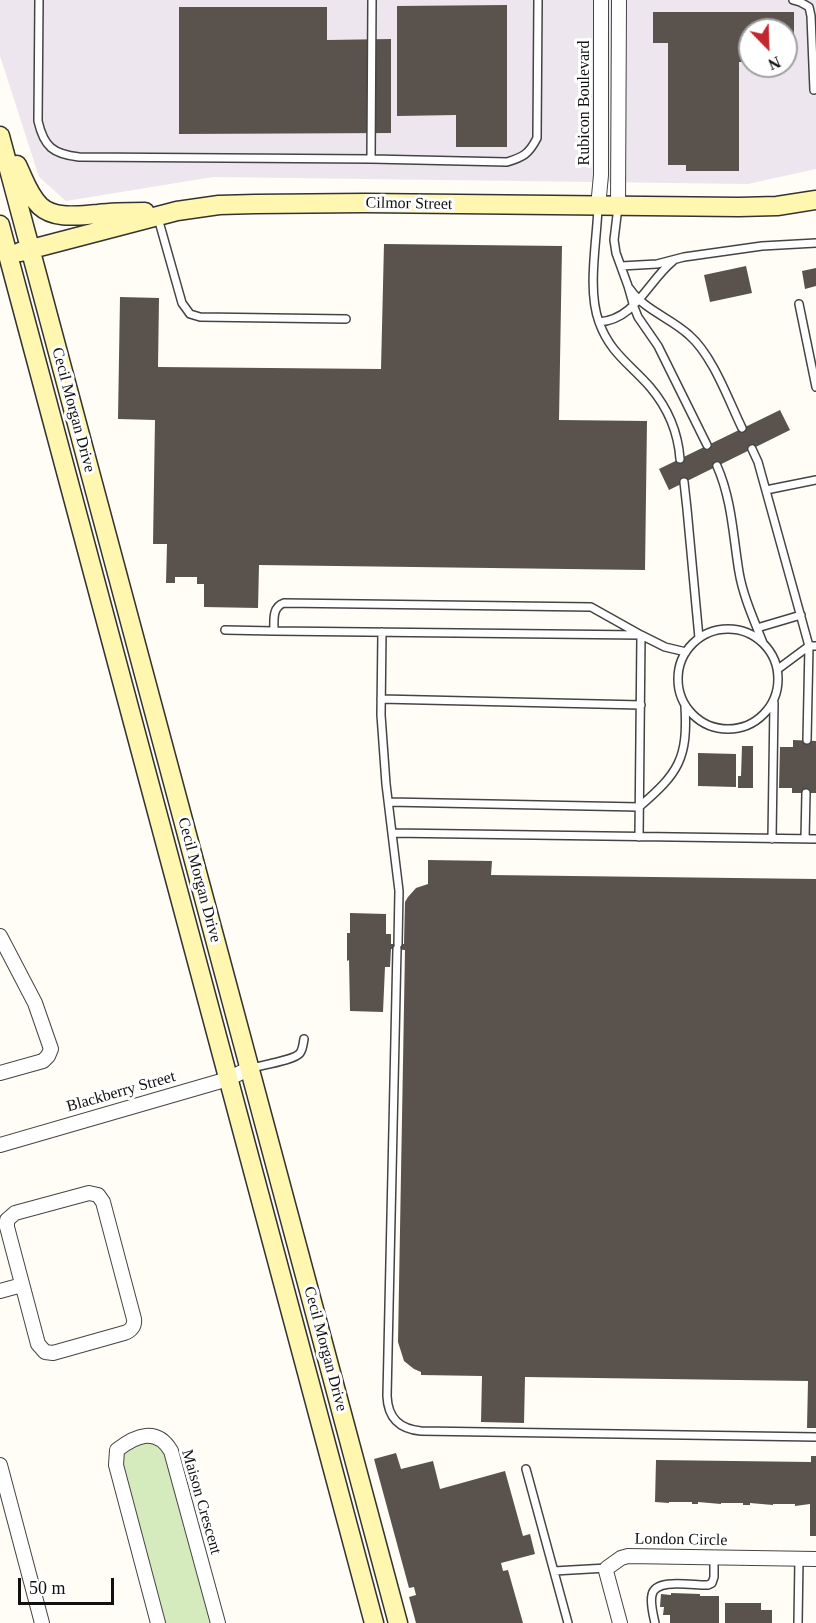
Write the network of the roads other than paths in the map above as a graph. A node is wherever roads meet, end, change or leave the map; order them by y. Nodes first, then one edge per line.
1 (39, 0) edge
2 (372, 0) edge
3 (538, 0) edge
4 (601, 0) edge
5 (619, 0) edge
6 (793, 0) edge
7 (814, 90) dead end
8 (2, 144) edge
9 (371, 159) junction
10 (816, 200) edge
11 (598, 207) junction
12 (618, 207) junction
13 (177, 211) junction
14 (158, 216) junction
15 (0, 225) edge
16 (816, 243) edge
17 (30, 250) junction
18 (8, 256) junction
19 (675, 260) junction
20 (621, 266) junction
21 (636, 303) junction
22 (799, 304) dead end
23 (346, 319) dead end
24 (599, 322) junction
25 (816, 387) edge
26 (742, 428) dead end
27 (707, 445) dead end
28 (752, 449) dead end
29 (680, 459) dead end
30 (717, 466) dead end
31 (816, 480) edge
32 (684, 482) dead end
33 (766, 490) junction
34 (801, 615) junction
35 (757, 628) junction
36 (225, 630) dead end
37 (274, 631) junction
38 (382, 632) junction
39 (641, 635) junction
40 (699, 638) junction
41 (763, 643) junction
42 (812, 646) edge
43 (686, 652) junction
44 (778, 669) junction
45 (381, 699) junction
46 (774, 700) junction
47 (641, 705) junction
48 (685, 706) junction
49 (807, 740) dead end
50 (806, 793) dead end
51 (389, 802) junction
52 (639, 807) junction
53 (392, 833) junction
54 (639, 837) junction
55 (772, 839) junction
56 (806, 839) junction
57 (816, 839) edge
58 (0, 936) edge
59 (304, 1038) dead end
60 (250, 1068) junction
61 (0, 1073) edge
62 (228, 1079) junction
63 (0, 1145) edge
64 (22, 1285) junction
65 (0, 1291) edge
66 (816, 1437) edge
67 (0, 1466) edge
68 (526, 1469) dead end
69 (714, 1557) junction
70 (799, 1559) junction
71 (816, 1559) edge
72 (607, 1568) junction
73 (554, 1570) junction
74 (42, 1623) edge
75 (158, 1623) edge
76 (218, 1623) edge
77 (375, 1623) edge
78 (398, 1623) edge
79 (568, 1623) edge
80 (620, 1623) edge
81 (655, 1623) edge
82 (798, 1623) edge

1 - 9 lane
2 - 9 lane
3 - 9 lane
4 - 11 street, Rubicon Boulevard
5 - 12 street, Rubicon Boulevard
6 - 7 lane
8 - 13 street
8 - 17 street, Cecil Morgan Drive
10 - 12 street, Cilmor Street
11 - 12 street, Cilmor Street
11 - 13 street, Cilmor Street
11 - 24 lane
12 - 20 lane
13 - 14 street, Cilmor Street
14 - 17 street, Cilmor Street
14 - 23 lane
15 - 18 street, Cecil Morgan Drive
16 - 19 lane
17 - 18 street, Cilmor Street
17 - 60 street, Cecil Morgan Drive
18 - 62 street, Cecil Morgan Drive
19 - 20 lane
19 - 21 lane
20 - 21 lane
21 - 24 lane
21 - 26 lane
21 - 27 lane
22 - 25 lane
24 - 29 lane
28 - 33 lane
30 - 35 lane
31 - 33 lane
32 - 40 lane
33 - 34 lane
34 - 35 lane
34 - 42 lane
35 - 41 lane
36 - 37 lane
37 - 38 lane
37 - 39 lane
38 - 39 lane
38 - 45 lane
39 - 43 lane
39 - 47 lane
40 - 41 lane
40 - 43 lane
41 - 44 lane
42 - 44 lane
42 - 49 lane
43 - 48 lane
44 - 46 lane
45 - 47 lane
45 - 51 lane
46 - 48 lane
46 - 55 lane
47 - 52 lane
48 - 52 lane
50 - 56 lane
51 - 52 lane
51 - 53 lane
52 - 54 lane
53 - 54 lane
53 - 66 lane
54 - 55 lane
55 - 56 lane
56 - 57 lane
58 - 61 street
59 - 60 lane
60 - 62 street, Blackberry Street
60 - 78 street, Cecil Morgan Drive
62 - 63 street, Blackberry Street
62 - 77 street, Cecil Morgan Drive
64 - 64 street
64 - 65 street
67 - 74 street
68 - 73 lane
69 - 70 street, London Circle
69 - 72 street, London Circle
69 - 81 lane
70 - 71 street, London Circle
70 - 82 lane
72 - 73 lane
72 - 80 street
73 - 79 lane
75 - 76 street, Maison Crescent

